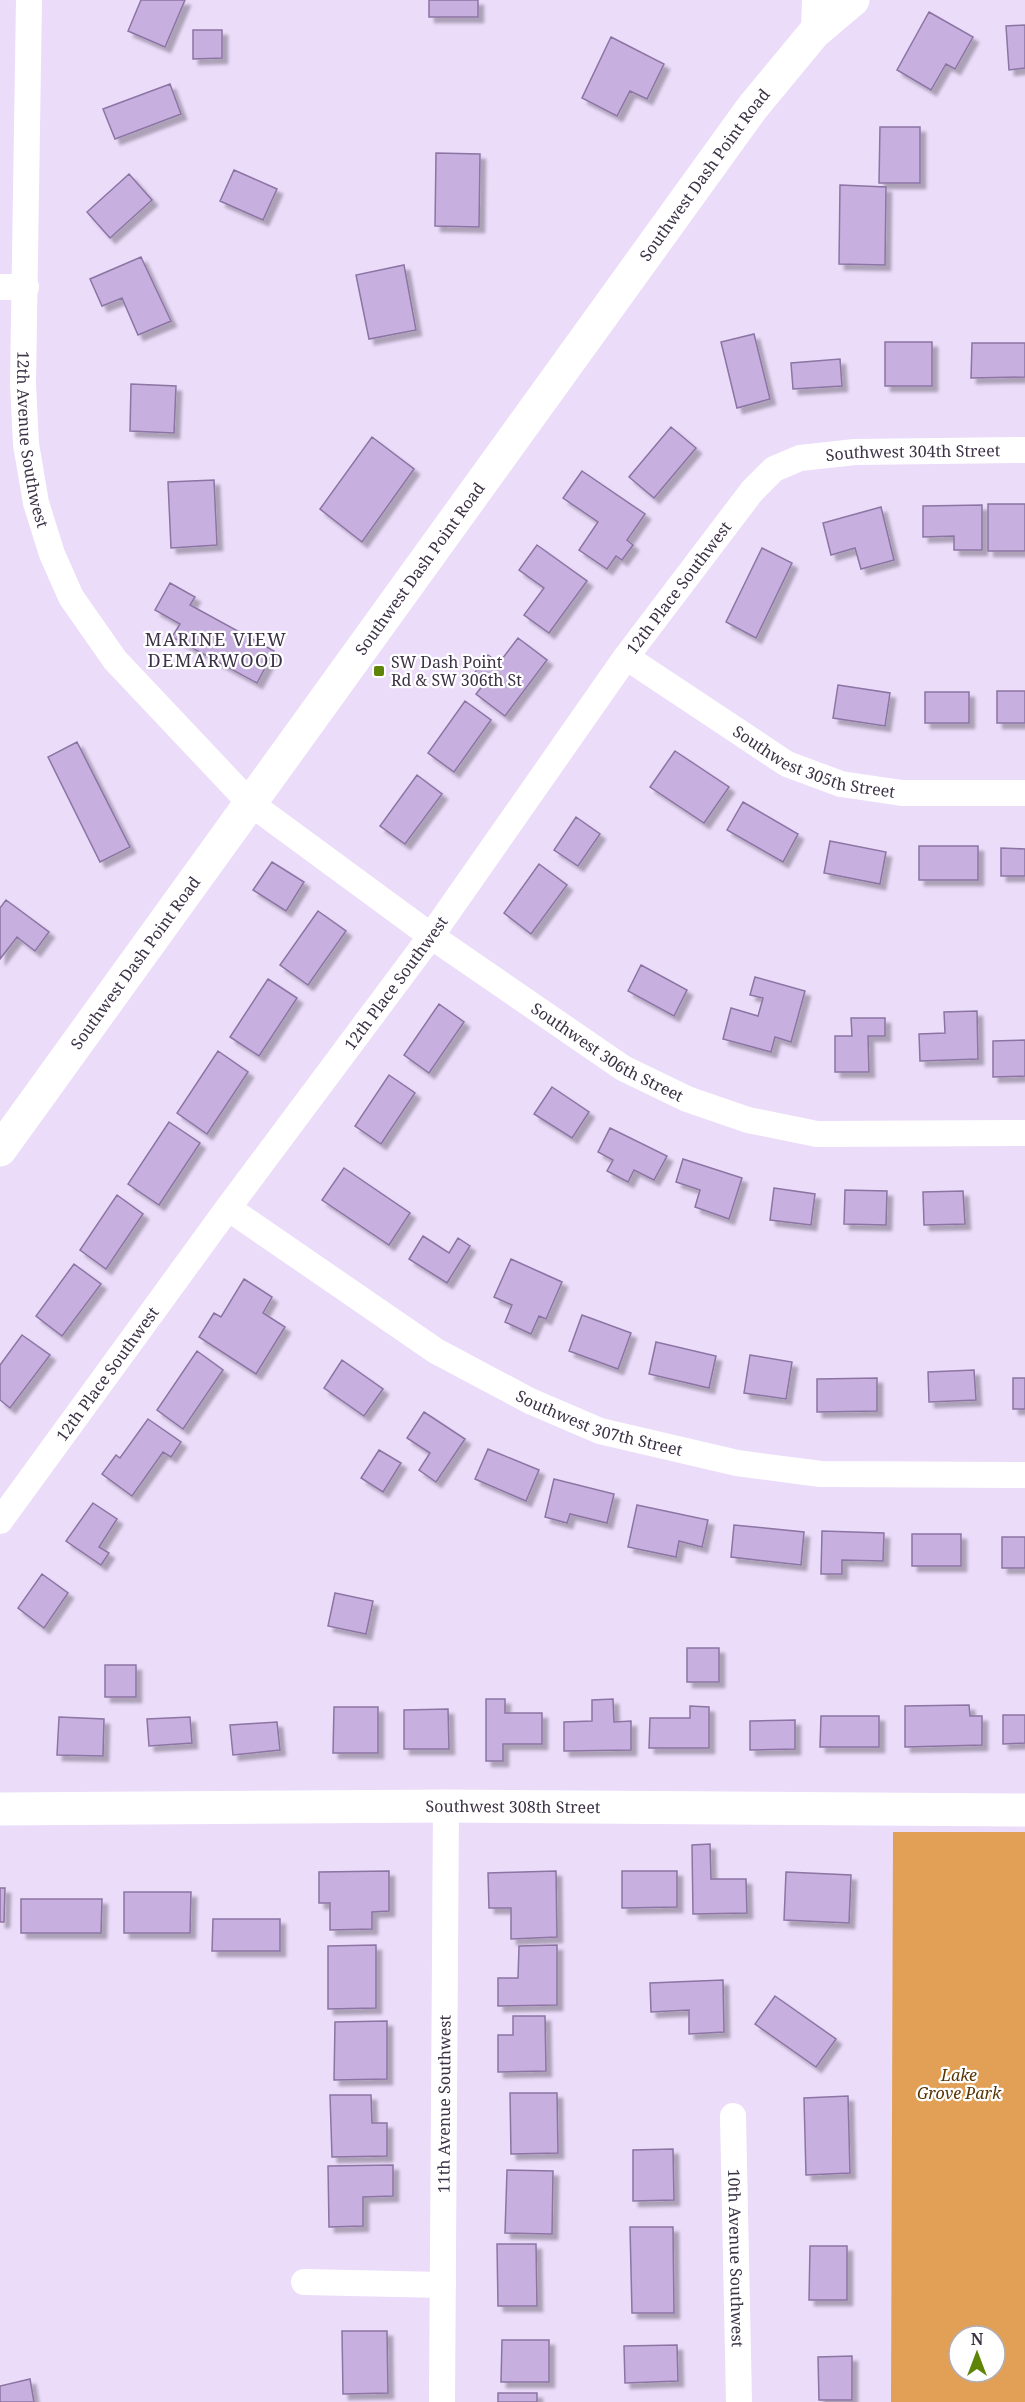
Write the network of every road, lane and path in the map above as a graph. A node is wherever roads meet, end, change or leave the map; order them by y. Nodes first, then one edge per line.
1 (29, 0) edge
2 (815, 0) edge
3 (853, 0) edge
4 (814, 33) junction
5 (0, 287) edge
6 (26, 287) junction
7 (1025, 450) edge
8 (800, 458) joint
9 (626, 657) junction
10 (1025, 793) edge
11 (250, 803) junction
12 (432, 936) junction
13 (1025, 1133) edge
14 (0, 1149) edge
15 (228, 1208) junction
16 (1025, 1475) edge
17 (0, 1521) edge
18 (446, 1806) junction
19 (0, 1809) edge
20 (1025, 1810) edge
21 (733, 2116) dead end
22 (303, 2282) dead end
23 (443, 2284) junction
24 (442, 2402) edge
25 (739, 2402) edge

1 - 6 street, 12th Avenue Southwest
2 - 4 street
3 - 4 main road, Southwest Dash Point Road
4 - 11 main road, Southwest Dash Point Road
5 - 6 street
6 - 11 street, 12th Avenue Southwest
7 - 8 street, Southwest 304th Street
8 - 9 street, 12th Place Southwest
9 - 10 street, Southwest 305th Street
9 - 12 street, 12th Place Southwest
11 - 12 street, Southwest 306th Street
11 - 14 main road, Southwest Dash Point Road
12 - 13 street, Southwest 306th Street
12 - 15 street, 12th Place Southwest
15 - 16 street, Southwest 307th Street
15 - 17 street, 12th Place Southwest
18 - 19 main road, Southwest 308th Street
18 - 20 main road, Southwest 308th Street
18 - 23 street, 11th Avenue Southwest
21 - 25 street, 10th Avenue Southwest
22 - 23 street
23 - 24 street, 11th Avenue Southwest

